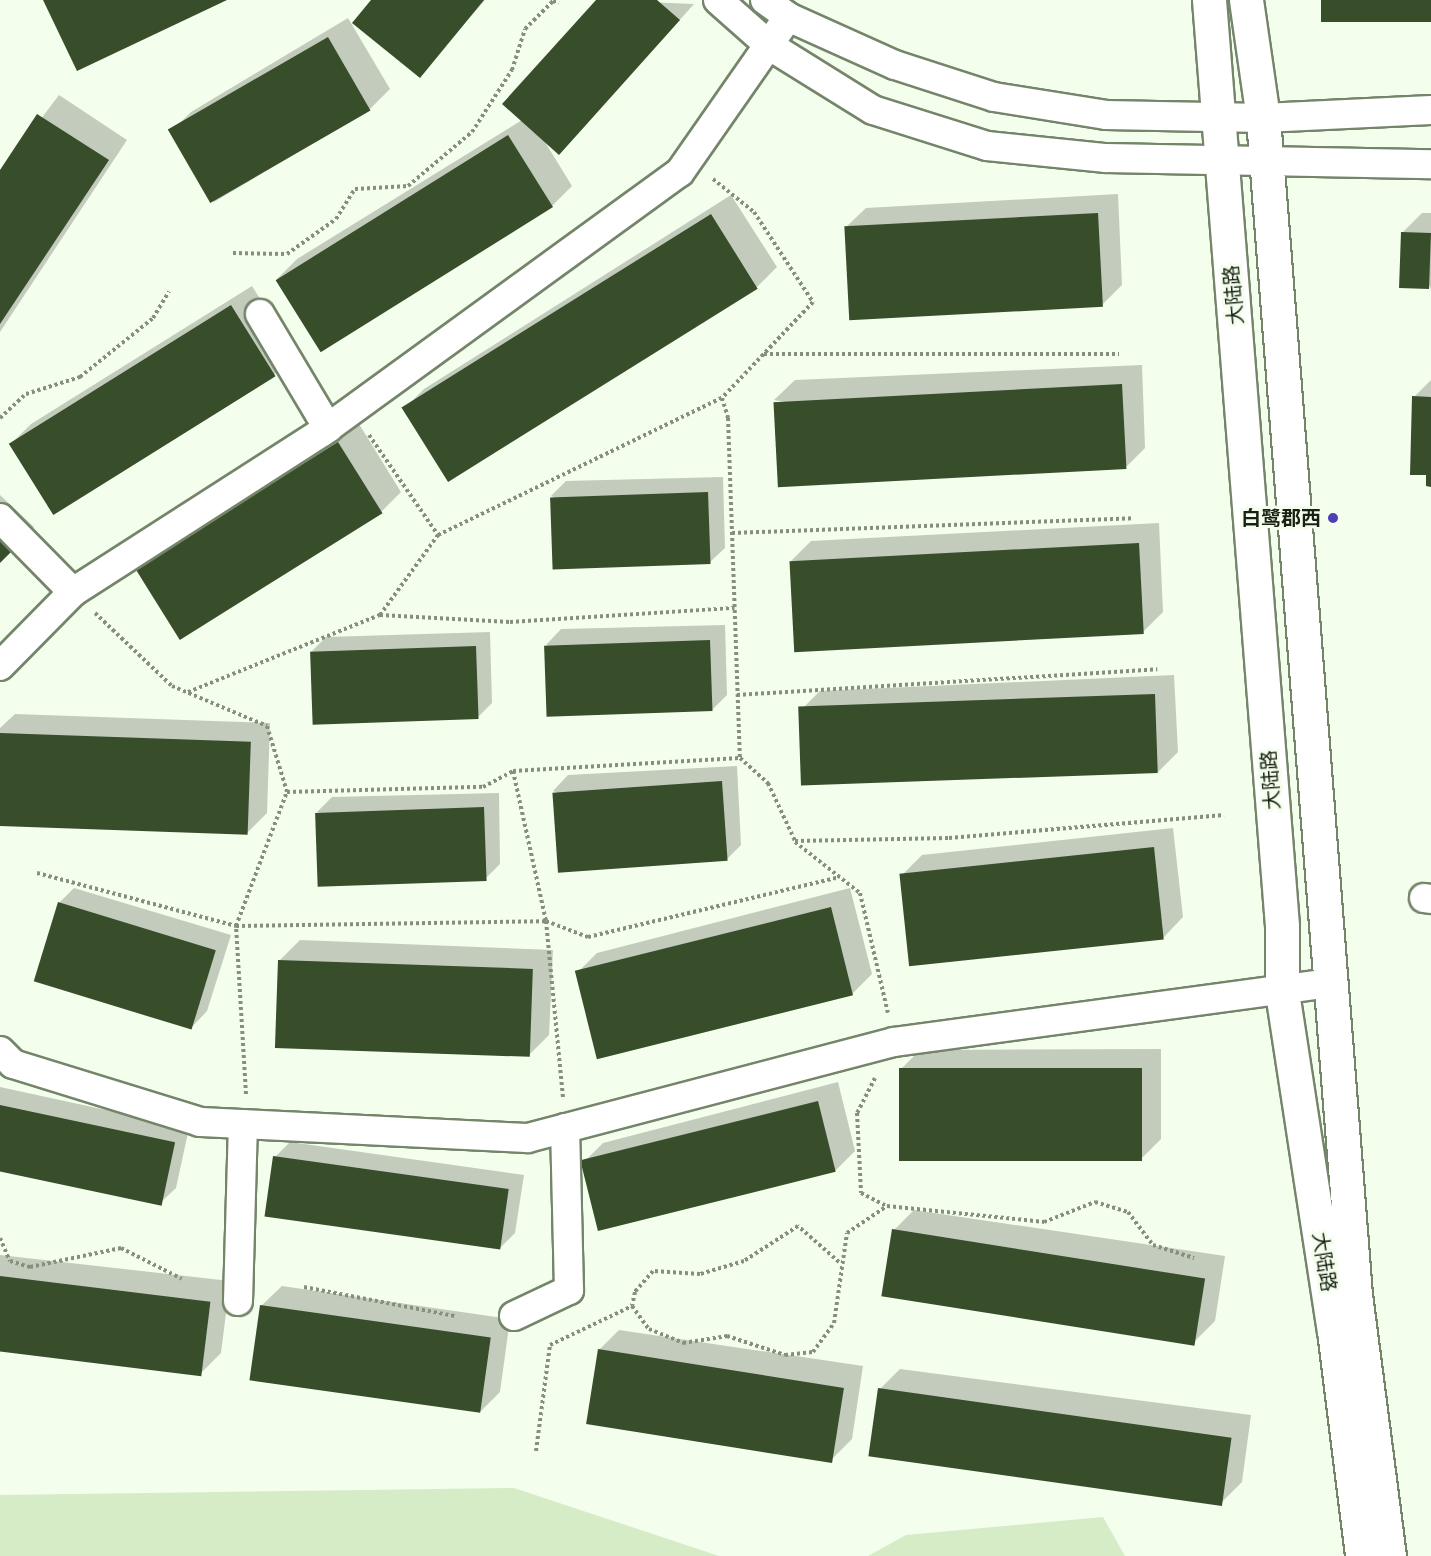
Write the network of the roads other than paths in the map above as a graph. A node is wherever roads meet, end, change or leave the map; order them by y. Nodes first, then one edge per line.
1 (718, 0) edge
2 (765, 0) edge
3 (1209, 0) edge
4 (1246, 0) edge
5 (788, 17) junction
6 (770, 46) junction
7 (1431, 110) edge
8 (1218, 118) junction
9 (1263, 118) junction
10 (1222, 159) junction
11 (1267, 162) junction
12 (1431, 164) edge
13 (260, 314) dead end
14 (328, 428) junction
15 (0, 518) edge
16 (73, 592) junction
17 (0, 666) edge
18 (1330, 983) junction
19 (1282, 992) junction
20 (0, 1051) edge
21 (245, 1124) junction
22 (566, 1128) junction
23 (238, 1301) dead end
24 (514, 1316) dead end
25 (1362, 1556) edge
26 (1389, 1556) edge

1 - 6 street
2 - 5 street
3 - 8 main road, 大陆路
4 - 9 main road, 大陆路
5 - 6 street
5 - 8 street
6 - 10 street
6 - 14 street
7 - 9 street
8 - 9 street
8 - 10 main road, 大陆路
9 - 11 main road, 大陆路
10 - 11 street
10 - 19 main road, 大陆路
11 - 12 street
11 - 18 main road, 大陆路
13 - 14 street
14 - 16 street
15 - 16 street
16 - 17 street
18 - 19 street
18 - 26 main road, 大陆路
19 - 22 street
19 - 25 main road, 大陆路
20 - 21 street
21 - 22 street
21 - 23 street
22 - 24 street

